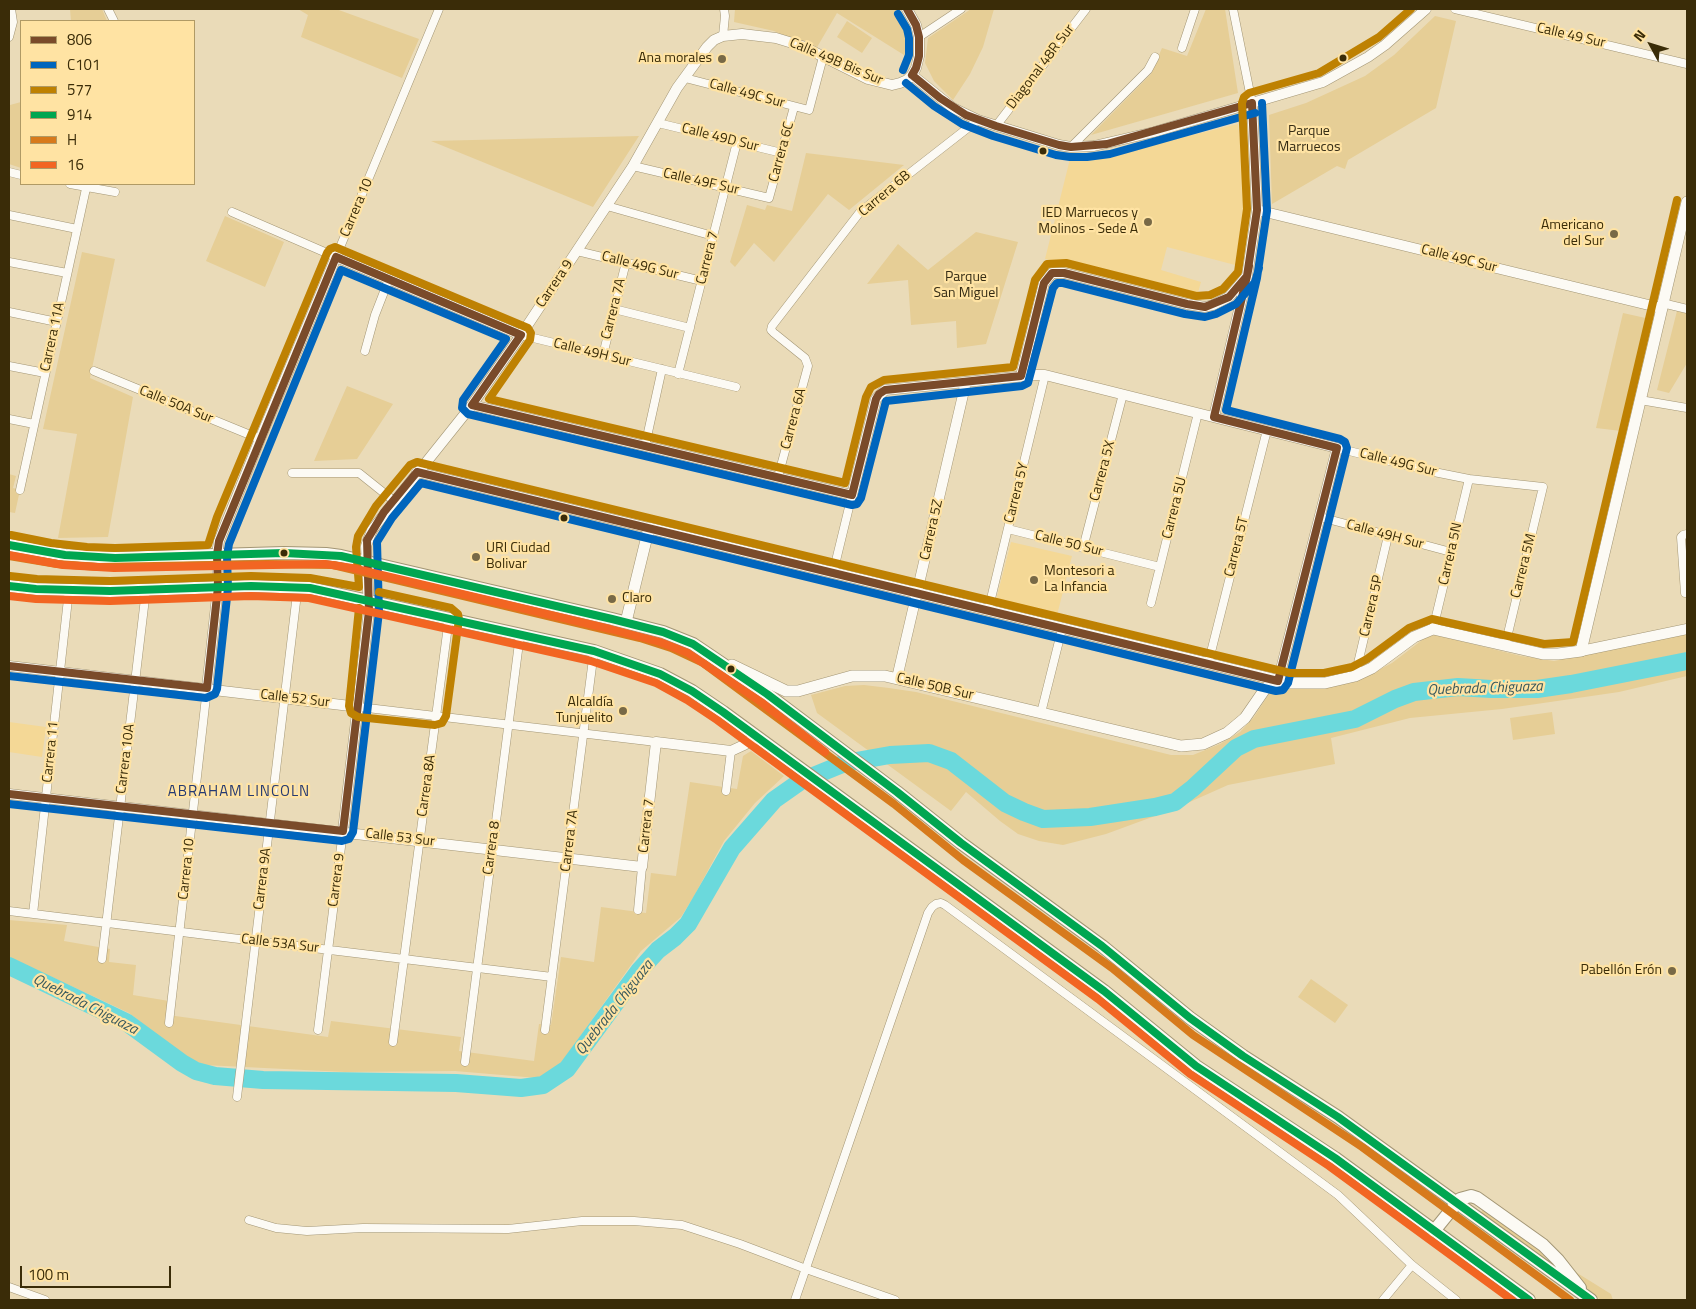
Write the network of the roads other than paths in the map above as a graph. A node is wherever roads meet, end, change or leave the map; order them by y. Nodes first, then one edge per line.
1 (11, 9) edge
2 (439, 9) edge
3 (724, 9) edge
4 (907, 9) edge
5 (961, 9) edge
6 (1086, 9) edge
7 (1196, 9) edge
8 (1233, 9) edge
9 (1426, 9) edge
10 (1456, 9) edge
11 (723, 36) junction
12 (9, 37) edge
13 (919, 37) junction
14 (1182, 48) dead end
15 (823, 56) junction
16 (1155, 57) dead end
17 (1687, 64) edge
18 (912, 75) junction
19 (685, 78) junction
20 (1252, 102) junction
21 (794, 107) junction
22 (978, 120) junction
23 (658, 123) junction
24 (996, 126) junction
25 (737, 142) junction
26 (1071, 146) junction
27 (782, 153) junction
28 (633, 166) junction
29 (87, 185) edge
30 (726, 187) junction
31 (115, 192) dead end
32 (769, 198) joint
33 (1687, 202) edge
34 (606, 206) junction
35 (1257, 210) junction
36 (232, 212) dead end
37 (9, 216) edge
38 (77, 229) junction
39 (713, 236) junction
40 (577, 251) junction
41 (336, 257) junction
42 (9, 262) edge
43 (626, 262) junction
44 (67, 273) junction
45 (1247, 276) junction
46 (389, 279) junction
47 (702, 281) junction
48 (1662, 305) junction
49 (614, 309) junction
50 (1687, 309) edge
51 (9, 312) edge
52 (57, 322) junction
53 (690, 328) junction
54 (521, 335) junction
55 (364, 351) dead end
56 (603, 355) junction
57 (807, 361) joint
58 (9, 366) edge
59 (662, 370) junction
60 (94, 371) dead end
61 (45, 373) junction
62 (678, 374) junction
63 (1045, 374) junction
64 (1021, 376) junction
65 (966, 382) junction
66 (736, 387) dead end
67 (1123, 394) junction
68 (1640, 400) junction
69 (472, 405) junction
70 (1687, 408) edge
71 (1198, 413) junction
72 (1214, 417) junction
73 (9, 419) edge
74 (34, 424) junction
75 (1267, 430) junction
76 (260, 439) junction
77 (645, 446) junction
78 (1337, 448) junction
79 (417, 472) junction
80 (292, 473) dead end
81 (778, 478) junction
82 (1469, 479) junction
83 (1543, 487) joint
84 (20, 490) dead end
85 (852, 495) junction
86 (394, 501) junction
87 (1320, 517) junction
88 (649, 528) junction
89 (1008, 529) junction
90 (1687, 534) edge
91 (1388, 536) junction
92 (9, 545) edge
93 (1083, 548) junction
94 (1451, 552) junction
95 (217, 555) junction
96 (367, 561) junction
97 (1160, 567) junction
98 (833, 573) junction
99 (9, 586) edge
100 (218, 588) junction
101 (69, 590) junction
102 (146, 590) junction
103 (1685, 593) dead end
104 (917, 594) junction
105 (370, 600) junction
106 (296, 602) dead end
107 (1151, 603) dead end
108 (988, 611) junction
109 (449, 618) junction
110 (626, 622) junction
111 (1062, 629) junction
112 (1433, 629) junction
113 (1687, 629) edge
114 (520, 634) junction
115 (1505, 646) junction
116 (594, 651) junction
117 (704, 651) junction
118 (1581, 651) junction
119 (1208, 664) junction
120 (9, 666) edge
121 (60, 672) junction
122 (1356, 676) junction
123 (897, 678) junction
124 (135, 680) junction
125 (1278, 681) junction
126 (207, 688) junction
127 (284, 698) junction
128 (359, 706) junction
129 (1041, 713) junction
130 (436, 715) junction
131 (509, 723) junction
132 (583, 733) junction
133 (757, 736) junction
134 (656, 742) junction
135 (731, 750) junction
136 (726, 791) dead end
137 (9, 794) edge
138 (46, 798) junction
139 (120, 806) junction
140 (193, 814) junction
141 (270, 823) junction
142 (343, 831) junction
143 (419, 840) junction
144 (492, 849) junction
145 (567, 858) junction
146 (642, 867) junction
147 (638, 910) dead end
148 (9, 911) edge
149 (34, 914) junction
150 (106, 923) junction
151 (180, 932) junction
152 (255, 941) junction
153 (328, 950) junction
154 (102, 958) dead end
155 (404, 959) junction
156 (476, 968) junction
157 (552, 977) junction
158 (170, 1023) dead end
159 (318, 1030) dead end
160 (545, 1030) dead end
161 (393, 1042) dead end
162 (465, 1062) dead end
163 (237, 1095) dead end
164 (1456, 1203) junction
165 (249, 1220) dead end
166 (1434, 1231) junction
167 (1412, 1265) junction
168 (806, 1269) junction
169 (9, 1286) edge
170 (1589, 1299) edge
171 (46, 1300) edge
172 (795, 1300) edge
173 (895, 1300) edge
174 (1383, 1300) edge
175 (1456, 1300) edge
176 (1529, 1300) edge

1 - 12 street
2 - 41 street, Carrera 10
3 - 11 street
4 - 13 street
5 - 13 street
6 - 24 street, Diagonal 48R Sur
7 - 14 street
8 - 20 street
9 - 20 street
10 - 17 street, Calle 49 Sur
11 - 15 street, Calle 49B Bis Sur
11 - 19 street, Carrera 9
13 - 18 street
15 - 18 street, Calle 49B Bis Sur
15 - 21 street, Calle 49C Sur
16 - 26 street
18 - 22 street
19 - 21 street, Calle 49C Sur
19 - 23 street, Carrera 9
20 - 26 street
20 - 35 street
21 - 27 street, Carrera 6C
22 - 24 street
22 - 57 street, Carrera 6B
23 - 25 street, Calle 49D Sur
23 - 28 street, Carrera 9
24 - 26 street
25 - 27 street, Calle 49D Sur
25 - 30 street, Carrera 7
27 - 32 street, Carrera 6C
28 - 30 street, Calle 49F Sur
28 - 34 street, Carrera 9
29 - 31 street
29 - 38 street, Carrera 11A
30 - 32 street, Calle 49F Sur
30 - 39 street, Carrera 7
33 - 48 main road
34 - 39 street
34 - 40 street, Carrera 9
35 - 45 street
35 - 48 street, Calle 49C Sur
36 - 41 street, Calle 49H Sur
37 - 38 street
38 - 44 street, Carrera 11A
39 - 47 street, Carrera 7
40 - 43 street, Calle 49G Sur
40 - 54 street, Carrera 9
41 - 46 street, Calle 49H Sur
41 - 76 street, Carrera 10
42 - 44 street
43 - 47 street, Calle 49G Sur
43 - 49 street, Carrera 7A
44 - 52 street, Carrera 11A
45 - 64 street
45 - 72 street
46 - 54 street, Calle 49H Sur
46 - 55 street
47 - 53 street, Carrera 7
48 - 50 street, Calle 49C Sur
48 - 68 main road
49 - 53 street
49 - 56 street, Carrera 7A
51 - 52 street
52 - 61 street, Carrera 11A
53 - 62 street, Carrera 7
54 - 56 street, Calle 49H Sur
54 - 69 street, Carrera 9
56 - 59 street, Calle 49H Sur
57 - 81 street, Carrera 6A
58 - 61 street
59 - 62 street, Calle 49H Sur
59 - 77 street
60 - 76 street, Calle 50A Sur
61 - 74 street, Carrera 11A
62 - 66 street, Calle 49H Sur
63 - 64 street, Calle 49G Sur
63 - 67 street, Calle 49G Sur
63 - 89 street, Carrera 5Y
64 - 65 street, Calle 49G Sur
65 - 85 street, Calle 49G Sur
65 - 104 street, Carrera 5Z
67 - 71 street, Calle 49G Sur
67 - 93 street, Carrera 5X
68 - 70 street
68 - 118 main road
69 - 77 street
69 - 79 street, Carrera 9
71 - 72 street, Calle 49G Sur
71 - 97 street, Carrera 5U
72 - 75 street, Calle 49G Sur
73 - 74 street
74 - 84 street, Carrera 11A
75 - 78 street, Calle 49G Sur
75 - 119 street, Carrera 5T
76 - 95 street, Carrera 10
77 - 81 street
78 - 82 street, Calle 49G Sur
78 - 87 street
79 - 86 street, Carrera 9
79 - 88 street
80 - 86 street
81 - 85 street
82 - 83 street, Calle 49G Sur
82 - 94 street, Carrera 5N
83 - 115 street, Carrera 5M
85 - 98 street
86 - 96 street, Carrera 9
87 - 91 street, Calle 49H Sur
87 - 125 street
88 - 98 main road
88 - 110 main road
89 - 93 street, Calle 50 Sur
89 - 108 street, Carrera 5Y
90 - 103 street
91 - 94 street, Calle 49H Sur
91 - 122 street, Carrera 5P
92 - 95 main road
93 - 97 street, Calle 50 Sur
94 - 112 street, Carrera 5N
95 - 96 main road
95 - 100 street, Carrera 10
96 - 105 street, Carrera 9
96 - 110 main road
97 - 107 street, Carrera 5U
98 - 104 main road
99 - 101 main road
100 - 102 main road
100 - 105 main road
100 - 126 street, Carrera 10
101 - 102 main road
101 - 121 street, Carrera 11
102 - 124 street, Carrera 10A
104 - 108 main road
104 - 123 street, Carrera 5Z
105 - 109 main road
105 - 128 street, Carrera 9
106 - 127 street, Carrera 9A
108 - 111 main road
109 - 114 main road
109 - 130 street, Carrera 8A
110 - 117 main road
111 - 119 main road
111 - 129 street
112 - 115 main road
112 - 122 main road
113 - 118 street
114 - 116 main road
114 - 131 street, Carrera 8
115 - 118 main road
116 - 132 street, Carrera 7A
116 - 133 main road
117 - 123 main road, Calle 50B Sur
117 - 164 main road
119 - 125 main road
120 - 121 street, Calle 52 Sur
121 - 124 street, Calle 52 Sur
121 - 138 street, Carrera 11
122 - 125 main road
123 - 129 main road, Calle 50B Sur
124 - 126 street, Calle 52 Sur
124 - 139 street, Carrera 10A
125 - 129 main road, Calle 50B Sur
126 - 127 street, Calle 52 Sur
126 - 140 street, Carrera 10
127 - 128 street, Calle 52 Sur
127 - 141 street, Carrera 9A
128 - 130 street, Calle 52 Sur
128 - 142 street, Carrera 9
130 - 131 street, Calle 52 Sur
130 - 143 street, Carrera 8A
131 - 132 street, Calle 52 Sur
131 - 144 street, Carrera 8
132 - 134 street, Calle 52 Sur
132 - 145 street, Carrera 7A
133 - 135 street
133 - 166 main road
134 - 135 street, Calle 52 Sur
134 - 146 street, Carrera 7
135 - 136 street
137 - 138 street, Calle 53 Sur
138 - 139 street, Calle 53 Sur
138 - 149 street, Carrera 11
139 - 140 street, Calle 53 Sur
139 - 150 street, Carrera 10A
140 - 141 street, Calle 53 Sur
140 - 151 street, Carrera 10
141 - 142 street, Calle 53 Sur
141 - 152 street, Carrera 9A
142 - 143 street, Calle 53 Sur
142 - 153 street, Carrera 9
143 - 144 street, Calle 53 Sur
143 - 155 street, Carrera 8A
144 - 145 street, Calle 53 Sur
144 - 156 street, Carrera 8
145 - 146 street, Calle 53 Sur
145 - 157 street, Carrera 7A
146 - 147 street, Carrera 7
148 - 149 street, Calle 53A Sur
149 - 150 street, Calle 53A Sur
150 - 151 street, Calle 53A Sur
150 - 154 street, Carrera 10A
151 - 152 street, Calle 53A Sur
151 - 158 street, Carrera 10
152 - 153 street, Calle 53A Sur
152 - 163 street, Carrera 9A
153 - 155 street, Calle 53A Sur
153 - 159 street, Carrera 9
155 - 156 street, Calle 53A Sur
155 - 161 street, Carrera 8A
156 - 157 street, Calle 53A Sur
156 - 162 street, Carrera 8
157 - 160 street, Carrera 7A
164 - 166 main road
164 - 170 main road
164 - 170 main road
165 - 168 street
166 - 176 main road
167 - 168 street
167 - 174 street
167 - 175 street
168 - 172 street
168 - 173 street
169 - 171 street

